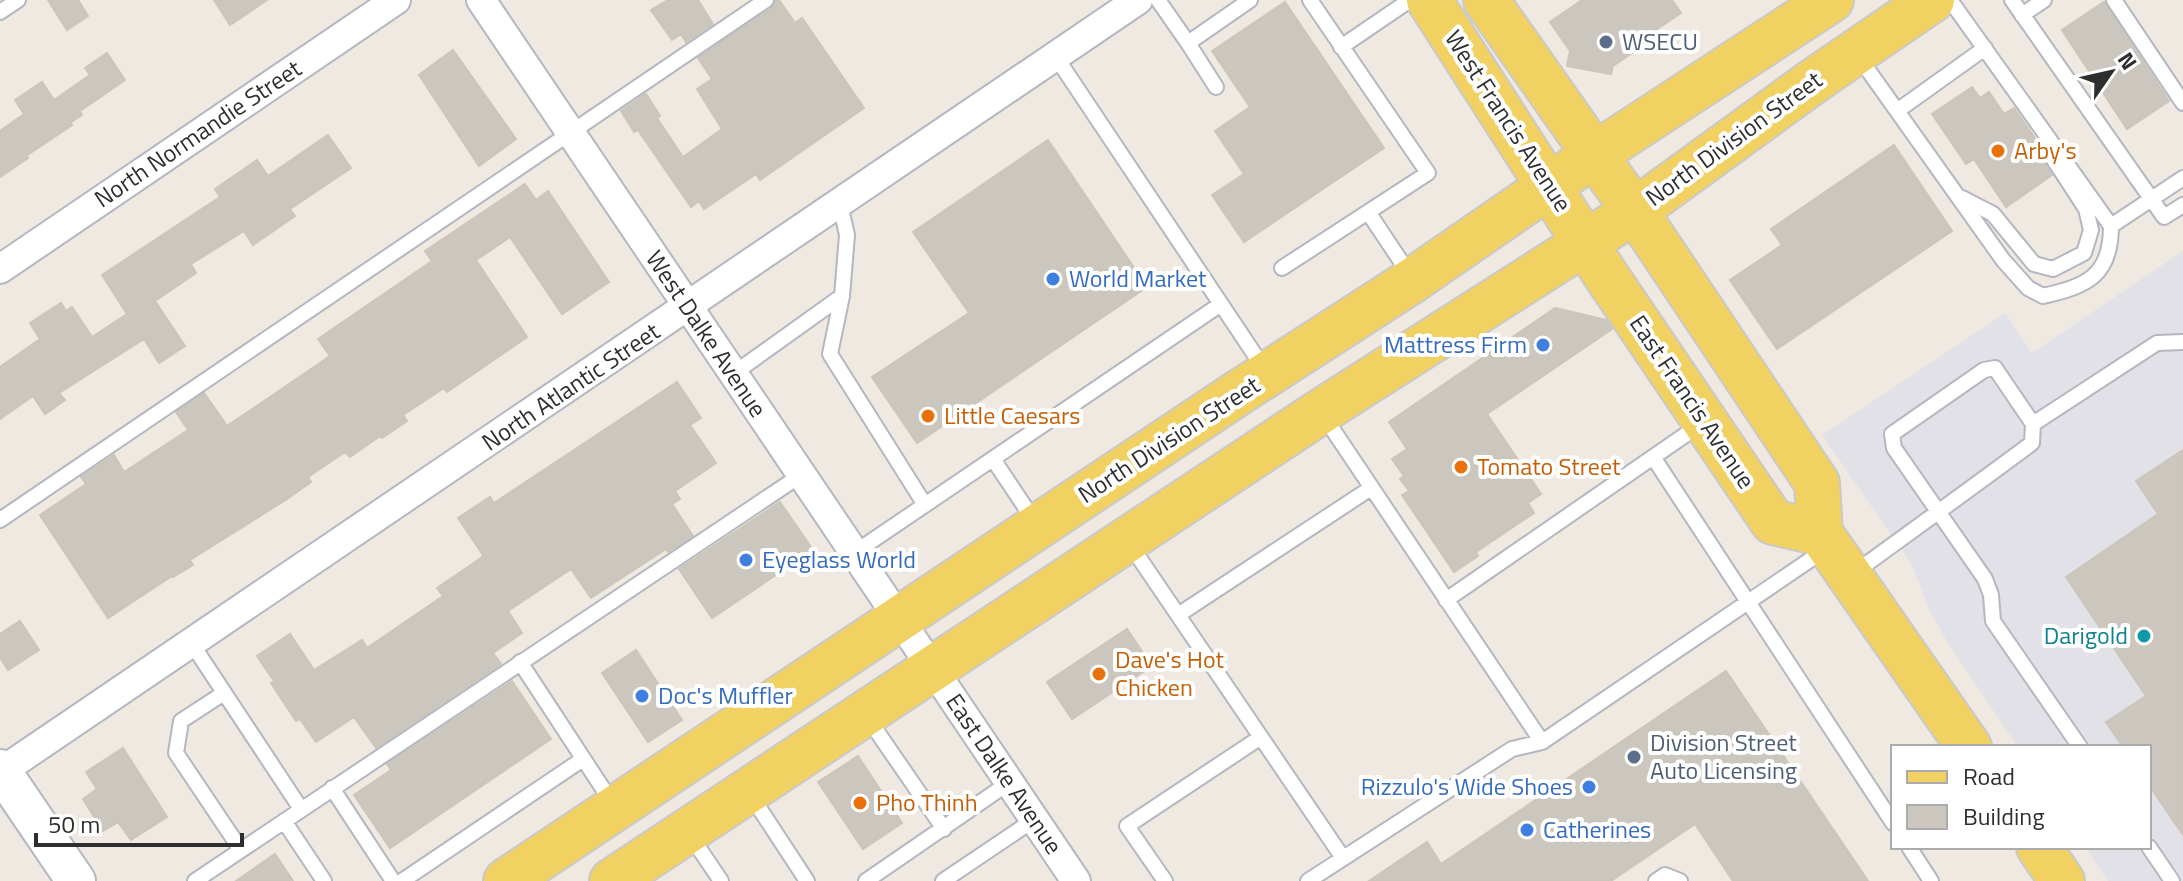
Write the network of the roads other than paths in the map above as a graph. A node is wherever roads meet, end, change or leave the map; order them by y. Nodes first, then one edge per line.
1 (18, 0) edge
2 (396, 0) edge
3 (481, 0) edge
4 (766, 0) edge
5 (1138, 0) edge
6 (1158, 0) edge
7 (1250, 0) edge
8 (1310, 0) edge
9 (1410, 0) edge
10 (1429, 0) edge
11 (1486, 0) edge
12 (1831, 0) edge
13 (1932, 0) edge
14 (1950, 0) edge
15 (2012, 0) edge
16 (2044, 0) edge
17 (2114, 0) edge
18 (0, 12) edge
19 (2022, 15) junction
20 (1188, 43) junction
21 (1341, 47) junction
22 (1985, 48) junction
23 (1856, 52) junction
24 (1056, 57) junction
25 (1216, 87) dead end
26 (2024, 101) junction
27 (2183, 103) edge
28 (1897, 111) junction
29 (571, 133) junction
30 (1594, 155) junction
31 (2183, 178) edge
32 (1550, 186) junction
33 (1958, 196) junction
34 (2152, 200) junction
35 (840, 204) junction
36 (2183, 205) edge
37 (1635, 211) junction
38 (1368, 212) junction
39 (2111, 226) junction
40 (1586, 242) junction
41 (1282, 268) dead end
42 (0, 269) edge
43 (1413, 280) junction
44 (842, 296) junction
45 (1221, 304) junction
46 (688, 307) junction
47 (2183, 342) edge
48 (733, 374) junction
49 (1268, 375) junction
50 (1320, 412) junction
51 (1705, 421) junction
52 (2033, 424) junction
53 (1653, 457) junction
54 (993, 459) junction
55 (801, 475) junction
56 (1371, 488) junction
57 (925, 505) junction
58 (1938, 512) junction
59 (0, 520) edge
60 (1038, 527) junction
61 (1126, 539) junction
62 (1833, 552) junction
63 (854, 553) junction
64 (1446, 600) junction
65 (1749, 601) junction
66 (1178, 615) junction
67 (899, 619) junction
68 (192, 644) junction
69 (520, 662) junction
70 (932, 668) junction
71 (224, 693) junction
72 (864, 713) junction
73 (1261, 737) junction
74 (1542, 742) junction
75 (1968, 745) edge
76 (2079, 745) edge
77 (583, 759) junction
78 (1, 770) edge
79 (1010, 782) junction
80 (332, 788) junction
81 (748, 790) junction
82 (616, 807) junction
83 (301, 809) junction
84 (1035, 819) junction
85 (1891, 820) edge
86 (284, 821) junction
87 (944, 829) junction
88 (687, 831) junction
89 (1910, 849) edge
90 (2150, 849) edge
91 (241, 850) junction
92 (1343, 858) junction
93 (76, 881) edge
94 (195, 881) edge
95 (324, 881) edge
96 (393, 881) edge
97 (402, 881) edge
98 (506, 881) edge
99 (612, 881) edge
100 (721, 881) edge
101 (807, 881) edge
102 (866, 881) edge
103 (943, 881) edge
104 (1076, 881) edge
105 (1165, 881) edge
106 (1308, 881) edge
107 (1656, 881) edge
108 (1680, 881) edge
109 (1931, 881) edge
110 (2172, 881) edge

1 - 18 lane
2 - 42 street, North Normandie Street
3 - 29 street, West Dalke Avenue
4 - 29 lane
5 - 24 street, North Atlantic Street
6 - 20 lane
7 - 20 lane
8 - 21 lane
9 - 21 lane
10 - 32 main road, West Francis Avenue
11 - 30 main road, West Francis Avenue
12 - 30 main road, North Division Street
13 - 23 main road, North Division Street
14 - 22 lane
15 - 19 lane
16 - 19 lane
17 - 27 lane
19 - 34 lane
20 - 25 lane
21 - 38 lane
22 - 26 lane
22 - 28 lane
23 - 28 lane
23 - 37 main road, North Division Street
24 - 35 street, North Atlantic Street
24 - 45 lane
26 - 33 lane
26 - 39 lane
28 - 33 lane
29 - 46 street, West Dalke Avenue
29 - 59 lane
30 - 32 main road, North Division Street
30 - 37 main road, West Francis Avenue
31 - 34 lane
32 - 40 main road, West Francis Avenue
32 - 43 main road, North Division Street
33 - 39 lane
34 - 36 lane
34 - 39 lane
35 - 44 lane
35 - 46 street, North Atlantic Street
37 - 40 main road, North Division Street
37 - 62 main road
38 - 41 lane
38 - 43 lane
40 - 50 main road, North Division Street
40 - 51 main road, East Francis Avenue
43 - 49 main road, North Division Street
44 - 48 lane
44 - 57 lane
45 - 49 lane
45 - 54 lane
46 - 48 street, West Dalke Avenue
46 - 68 street, North Atlantic Street
47 - 52 lane
48 - 55 street, West Dalke Avenue
49 - 60 main road, North Division Street
50 - 56 lane
50 - 61 main road, North Division Street
51 - 53 lane
51 - 62 main road, East Francis Avenue
52 - 58 lane
52 - 58 lane
53 - 64 lane
53 - 65 lane
54 - 57 lane
54 - 60 lane
55 - 63 street, West Dalke Avenue
55 - 69 lane
56 - 64 lane
56 - 66 lane
57 - 63 lane
58 - 62 lane
58 - 76 lane
60 - 67 main road, North Division Street
61 - 66 lane
61 - 70 main road, North Division Street
62 - 65 lane
62 - 75 main road
63 - 67 street, West Dalke Avenue
64 - 74 lane
65 - 74 lane
65 - 85 lane
66 - 73 lane
67 - 70 street, West Dalke Avenue
67 - 82 main road, North Division Street
68 - 71 lane
68 - 78 street, North Atlantic Street
69 - 77 lane
69 - 80 lane
70 - 72 main road, North Division Street
70 - 79 street, East Dalke Avenue
71 - 83 lane
71 - 91 lane
72 - 81 main road, North Division Street
72 - 87 lane
73 - 92 lane
73 - 105 lane
74 - 92 lane
77 - 82 lane
77 - 97 lane
78 - 93 street
79 - 84 street, East Dalke Avenue
79 - 87 lane
80 - 83 lane
80 - 96 lane
81 - 88 main road, North Division Street
81 - 101 lane
82 - 98 main road, North Division Street
83 - 86 lane
84 - 103 lane
84 - 104 street, East Dalke Avenue
86 - 91 lane
86 - 95 lane
87 - 102 lane
88 - 99 main road, North Division Street
88 - 100 lane
89 - 109 lane
90 - 110 lane
91 - 94 lane
92 - 106 lane
107 - 108 lane

